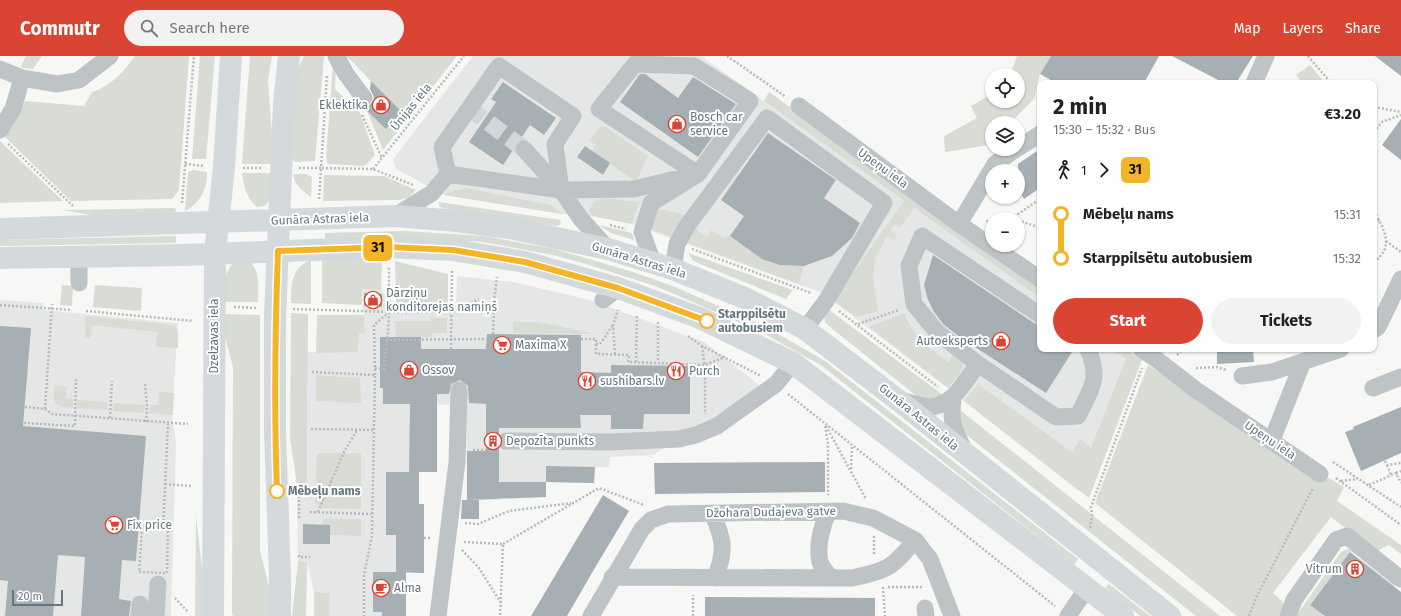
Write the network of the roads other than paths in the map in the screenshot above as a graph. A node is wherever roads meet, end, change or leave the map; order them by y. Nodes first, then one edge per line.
1 (110, 56) edge
2 (231, 56) edge
3 (289, 56) edge
4 (1266, 56) edge
5 (332, 63) edge
6 (0, 69) edge
7 (22, 78) junction
8 (1255, 80) edge
9 (364, 98) road end
10 (798, 106) road end
11 (3, 136) edge
12 (1037, 136) edge
13 (1025, 143) edge
14 (524, 149) tunnel mouth
15 (1006, 156) edge
16 (448, 174) junction
17 (698, 174) junction
18 (561, 190) junction
19 (395, 216) junction
20 (279, 220) junction
21 (218, 223) junction
22 (959, 224) junction
23 (0, 229) edge
24 (608, 249) junction
25 (278, 251) junction
26 (215, 254) junction
27 (79, 257) junction
28 (0, 258) edge
29 (653, 262) junction
30 (673, 269) junction
31 (1037, 277) edge
32 (1401, 279) edge
33 (79, 283) dead end
34 (1037, 313) edge
35 (1377, 328) edge
36 (805, 330) junction
37 (1089, 352) edge
38 (1146, 352) edge
39 (1333, 352) edge
40 (793, 363) junction
41 (214, 364) junction
42 (978, 364) junction
43 (1302, 364) junction
44 (1242, 376) road end
45 (1401, 377) edge
46 (1373, 388) dead end
47 (459, 390) dead end
48 (953, 398) junction
49 (898, 400) junction
50 (1272, 440) junction
51 (500, 445) road end
52 (968, 456) junction
53 (1320, 474) road end
54 (828, 512) junction
55 (712, 513) junction
56 (915, 540) junction
57 (1104, 563) junction
58 (612, 578) junction
59 (715, 578) junction
60 (831, 578) junction
61 (1401, 579) edge
62 (1086, 588) junction
63 (164, 589) road end
64 (279, 614) edge
65 (156, 616) edge
66 (213, 616) edge
67 (225, 616) edge
68 (438, 616) edge
69 (591, 616) edge
70 (952, 616) edge
71 (1068, 616) edge
72 (1123, 616) edge
73 (1170, 616) edge
74 (1288, 616) edge

1 - 7 street
2 - 21 main road, Dzelzavas iela
3 - 20 main road
4 - 8 street
5 - 9 street
6 - 7 street
7 - 11 street
10 - 22 street, Upeņu iela
12 - 13 street
14 - 18 street
15 - 22 street
16 - 18 street
16 - 18 street
16 - 19 street
17 - 17 street
17 - 18 street
17 - 29 street
18 - 24 street
19 - 20 main road, Gunāra Astras iela
19 - 24 main road, Gunāra Astras iela
20 - 21 main road, Gunāra Astras iela
20 - 25 main road
21 - 23 main road, Gunāra Astras iela
21 - 26 main road, Dzelzavas iela
22 - 31 street, Upeņu iela
24 - 29 main road, Gunāra Astras iela
25 - 26 main road
25 - 40 main road
25 - 64 main road
26 - 27 main road
26 - 41 main road, Dzelzavas iela
27 - 28 main road
27 - 33 street
29 - 30 main road, Gunāra Astras iela
30 - 36 main road, Gunāra Astras iela
30 - 36 street
32 - 35 street
34 - 42 street
36 - 49 main road, Gunāra Astras iela
37 - 42 street
38 - 50 street, Upeņu iela
39 - 43 street
40 - 51 street
40 - 62 main road
41 - 66 main road, Dzelzavas iela
41 - 67 main road
42 - 48 street
43 - 44 street
43 - 50 street
45 - 46 street
47 - 68 street
48 - 49 street
48 - 52 street
49 - 52 main road, Gunāra Astras iela
50 - 53 street, Upeņu iela
52 - 57 main road, Gunāra Astras iela
54 - 55 street, Džohara Dudajeva gatve
54 - 56 street, Džohara Dudajeva gatve
54 - 60 street
55 - 58 street, Džohara Dudajeva gatve
55 - 59 street
56 - 60 street
56 - 70 street, Džohara Dudajeva gatve
57 - 62 main road
57 - 73 main road, Gunāra Astras iela
58 - 59 street
58 - 69 street, Džohara Dudajeva gatve
59 - 60 street
61 - 74 street
62 - 71 street
62 - 72 main road
63 - 65 street

